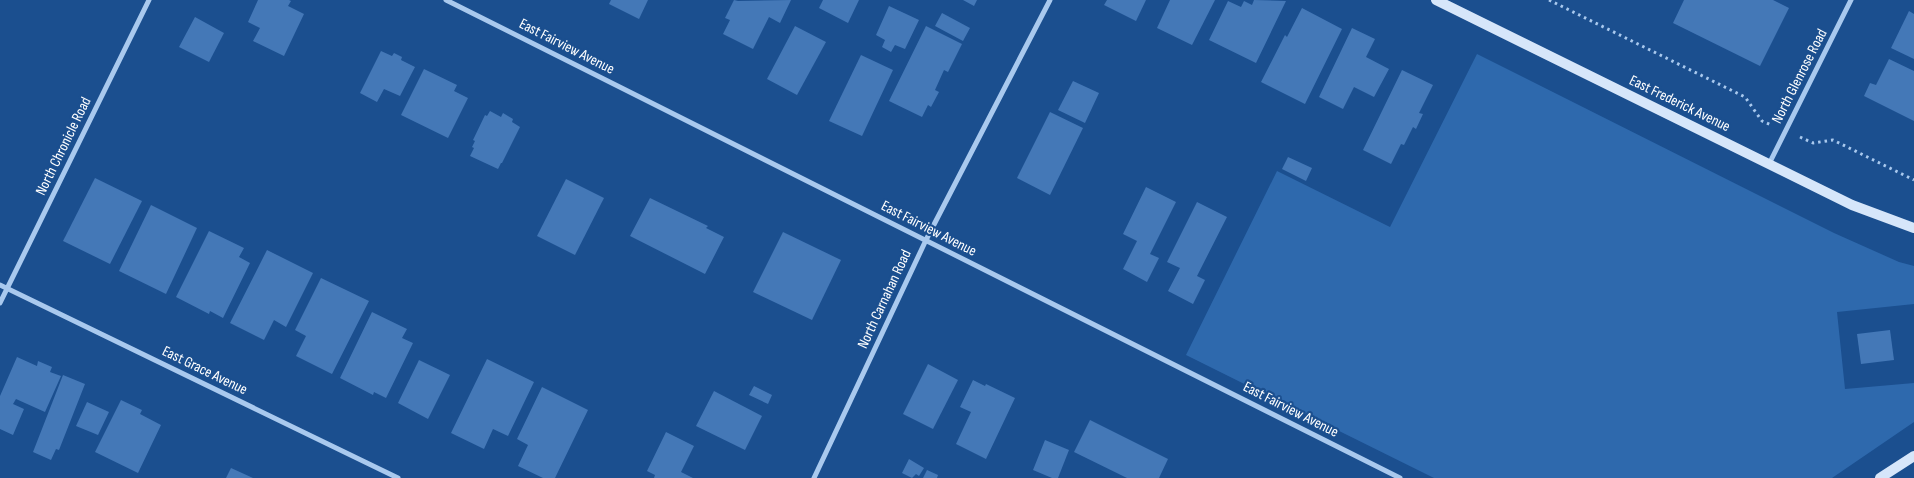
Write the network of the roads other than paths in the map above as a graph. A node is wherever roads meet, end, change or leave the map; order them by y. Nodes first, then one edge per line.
1 (149, 0) edge
2 (446, 0) edge
3 (1050, 0) edge
4 (1436, 0) edge
5 (1851, 0) edge
6 (1769, 164) junction
7 (1914, 228) edge
8 (926, 240) junction
9 (0, 285) edge
10 (7, 288) junction
11 (0, 302) edge
12 (1914, 456) edge
13 (398, 478) edge
14 (814, 478) edge
15 (1400, 478) edge
16 (1880, 478) edge

1 - 10 street, North Chronicle Road
2 - 8 street, East Fairview Avenue
3 - 8 street, North Carnahan Road
4 - 6 main road, East Frederick Avenue
5 - 6 street, North Glenrose Road
6 - 7 main road, East Frederick Avenue
8 - 14 street, North Carnahan Road
8 - 15 street, East Fairview Avenue
9 - 10 street, East Grace Avenue
10 - 11 street, North Chronicle Road
10 - 13 street, East Grace Avenue
12 - 16 main road

